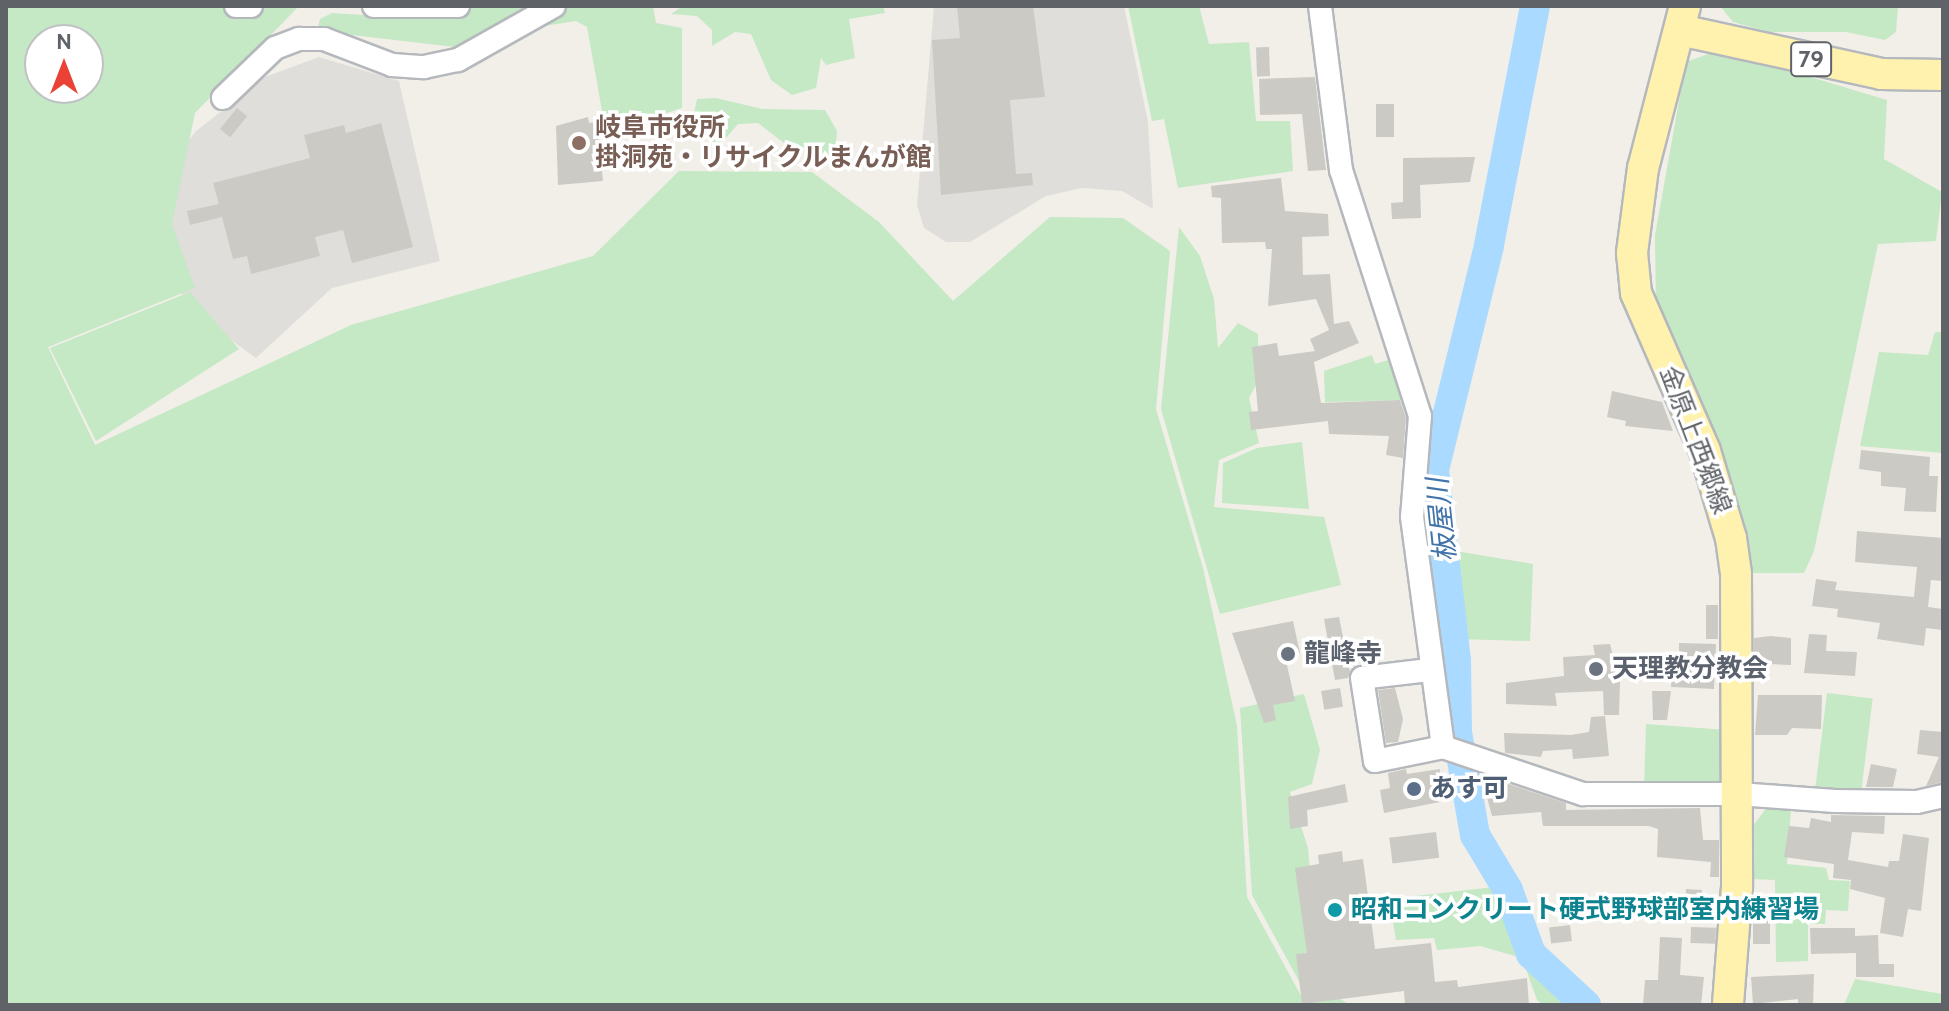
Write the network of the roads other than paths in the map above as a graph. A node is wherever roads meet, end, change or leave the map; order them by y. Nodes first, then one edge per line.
1 (236, 6) edge
2 (251, 6) edge
3 (374, 6) edge
4 (458, 6) edge
5 (554, 6) edge
6 (1320, 6) edge
7 (1682, 18) edge
8 (1943, 75) edge
9 (223, 98) dead end
10 (1429, 670) junction
11 (1448, 747) junction
12 (1738, 794) junction
13 (1943, 796) edge
14 (1728, 1005) edge

1 - 2 street
3 - 4 street
5 - 9 street
6 - 10 street
7 - 8 main road, 79
7 - 12 main road, 金原上西郷線
10 - 11 street
10 - 11 street
11 - 12 street
12 - 13 street
12 - 14 main road, 金原上西郷線

